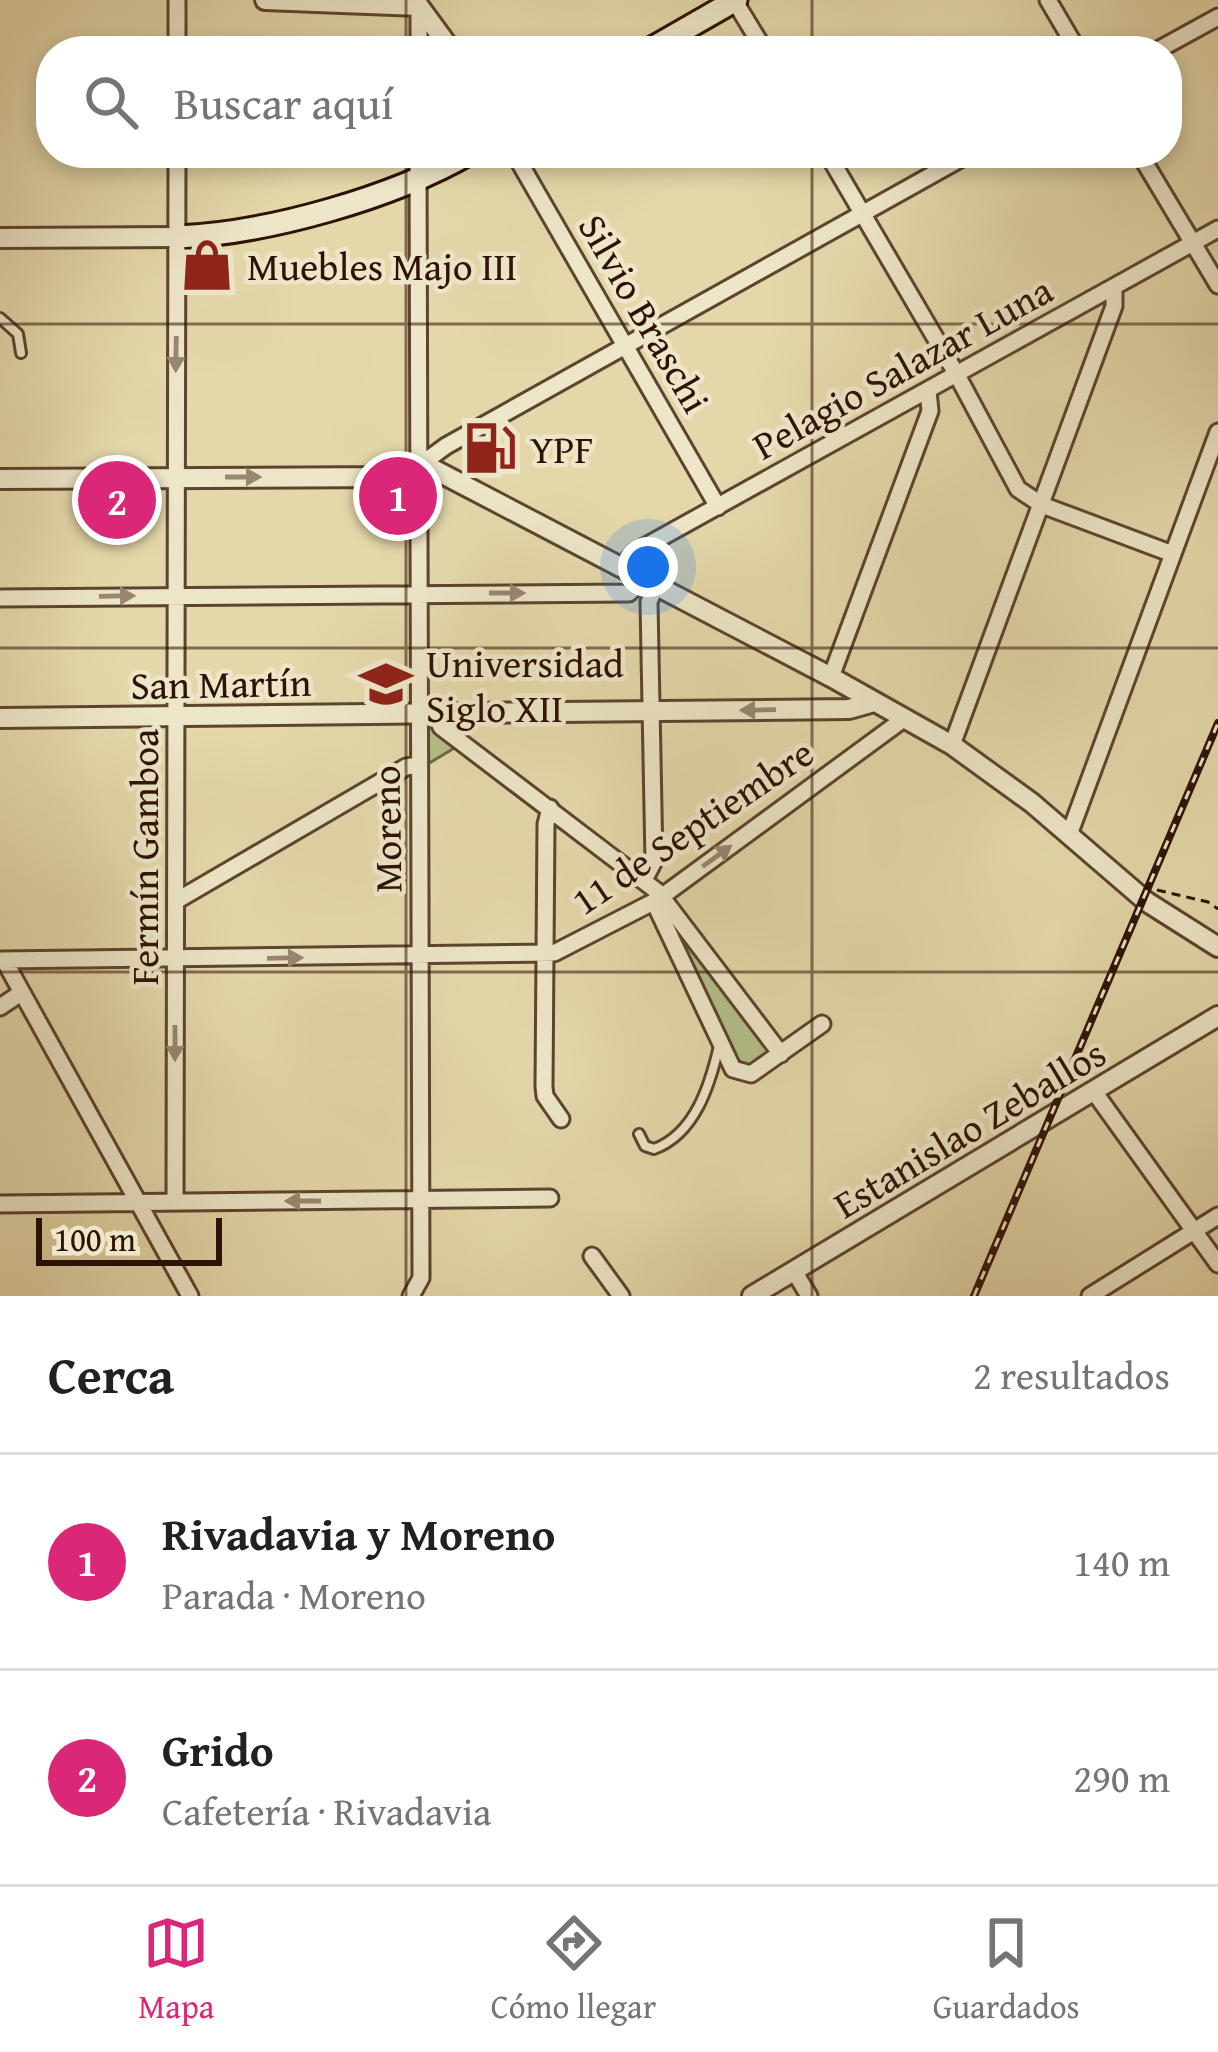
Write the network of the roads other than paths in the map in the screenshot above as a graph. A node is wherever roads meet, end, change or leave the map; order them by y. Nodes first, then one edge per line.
1 (177, 0) edge
2 (265, 0) edge
3 (713, 0) edge
4 (735, 0) edge
5 (1048, 0) edge
6 (419, 3) edge
7 (1218, 17) edge
8 (177, 36) edge
9 (418, 36) edge
10 (442, 36) edge
11 (652, 36) edge
12 (673, 36) edge
13 (756, 36) edge
14 (1069, 36) edge
15 (1182, 37) edge
16 (177, 168) edge
17 (410, 168) edge
18 (417, 168) edge
19 (523, 168) edge
20 (836, 168) edge
21 (944, 168) edge
22 (1148, 168) edge
23 (863, 213) junction
24 (1218, 229) edge
25 (178, 237) junction
26 (0, 238) edge
27 (1193, 243) junction
28 (1218, 285) edge
29 (1114, 288) junction
30 (0, 318) edge
31 (627, 344) junction
32 (21, 353) dead end
33 (957, 374) junction
34 (928, 392) junction
35 (1218, 432) edge
36 (416, 468) junction
37 (175, 477) junction
38 (0, 479) edge
39 (1042, 505) junction
40 (718, 507) junction
41 (1170, 554) junction
42 (622, 567) junction
43 (650, 582) junction
44 (417, 593) junction
45 (175, 596) junction
46 (0, 598) edge
47 (831, 677) junction
48 (874, 702) junction
49 (649, 711) junction
50 (427, 714) junction
51 (177, 716) junction
52 (0, 718) edge
53 (905, 718) junction
54 (952, 745) junction
55 (418, 765) junction
56 (550, 808) junction
57 (1069, 835) junction
58 (644, 880) junction
59 (658, 899) junction
60 (176, 901) junction
61 (1218, 947) edge
62 (544, 953) junction
63 (421, 956) junction
64 (2, 960) edge
65 (176, 961) junction
66 (21, 993) junction
67 (0, 1007) edge
68 (1218, 1016) edge
69 (822, 1024) dead end
70 (719, 1045) junction
71 (781, 1054) junction
72 (1096, 1093) junction
73 (562, 1119) dead end
74 (639, 1134) dead end
75 (550, 1198) dead end
76 (420, 1200) junction
77 (175, 1201) junction
78 (137, 1202) junction
79 (0, 1204) edge
80 (1218, 1216) edge
81 (1193, 1231) junction
82 (592, 1256) dead end
83 (1218, 1264) edge
84 (794, 1271) junction
85 (415, 1292) edge
86 (190, 1296) edge
87 (622, 1296) edge
88 (752, 1296) edge
89 (808, 1296) edge
90 (1090, 1296) edge

1 - 8 street
2 - 6 street
3 - 11 main road
4 - 12 main road
4 - 13 street
5 - 14 street
6 - 9 street
6 - 10 street
7 - 15 street
16 - 25 street, Fermín Gamboa
17 - 25 main road
18 - 36 street, Moreno
19 - 31 street, Silvio Braschi
20 - 23 street
21 - 23 street
22 - 27 street
23 - 31 street
23 - 33 street
24 - 27 street, Pelagio Salazar Luna
25 - 26 street
25 -> 37 street, Fermín Gamboa
27 - 28 street
27 - 29 street, Pelagio Salazar Luna
29 - 33 street, Pelagio Salazar Luna
29 - 39 street
30 - 32 lane
31 - 36 street
31 - 40 street, Silvio Braschi
33 - 34 street, Pelagio Salazar Luna
33 - 39 street
34 - 40 street, Pelagio Salazar Luna
34 - 47 street
35 - 41 street
37 -> 36 street
36 - 42 street
36 - 44 street, Moreno
37 - 38 street
37 - 45 street, Fermín Gamboa
39 - 41 street
39 - 54 street
40 - 42 street, Pelagio Salazar Luna
41 - 57 street
42 - 43 street
44 -> 43 street
43 - 47 street
43 - 49 street
44 - 45 street
44 - 50 street, Moreno
46 -> 45 street
45 - 51 street, Fermín Gamboa
47 - 48 street
48 -> 49 street, San Martín
48 - 53 street
49 - 50 street, San Martín
49 - 58 street
50 - 51 street, San Martín
50 - 55 street, Moreno
50 - 56 street
51 - 52 street, San Martín
51 - 60 street, Fermín Gamboa
53 - 54 street
59 -> 53 street, 11 de Septiembre
54 - 57 street
55 - 60 street
55 - 63 street, Moreno
56 - 58 street
56 - 62 street
57 - 61 street
58 - 59 street
59 - 62 street, 11 de Septiembre
59 - 70 street
59 - 71 street
60 - 65 street, Fermín Gamboa
62 - 63 street, 11 de Septiembre
62 - 73 street
65 -> 63 street, 11 de Septiembre
63 - 76 street, Moreno
64 - 65 street, 11 de Septiembre
64 - 66 street
65 -> 77 street, Fermín Gamboa
66 - 67 street
66 - 78 street
68 - 72 street, Estanislao Zeballos
69 - 71 street
70 - 71 street
70 - 74 lane
72 - 81 street
72 - 84 street, Estanislao Zeballos
75 - 76 street
76 -> 77 street
76 - 85 street, Moreno
77 - 78 street
78 - 79 street
78 - 86 street
80 - 81 street
81 - 83 street
81 - 90 street
82 - 87 street
84 - 88 street, Estanislao Zeballos
84 - 89 street

